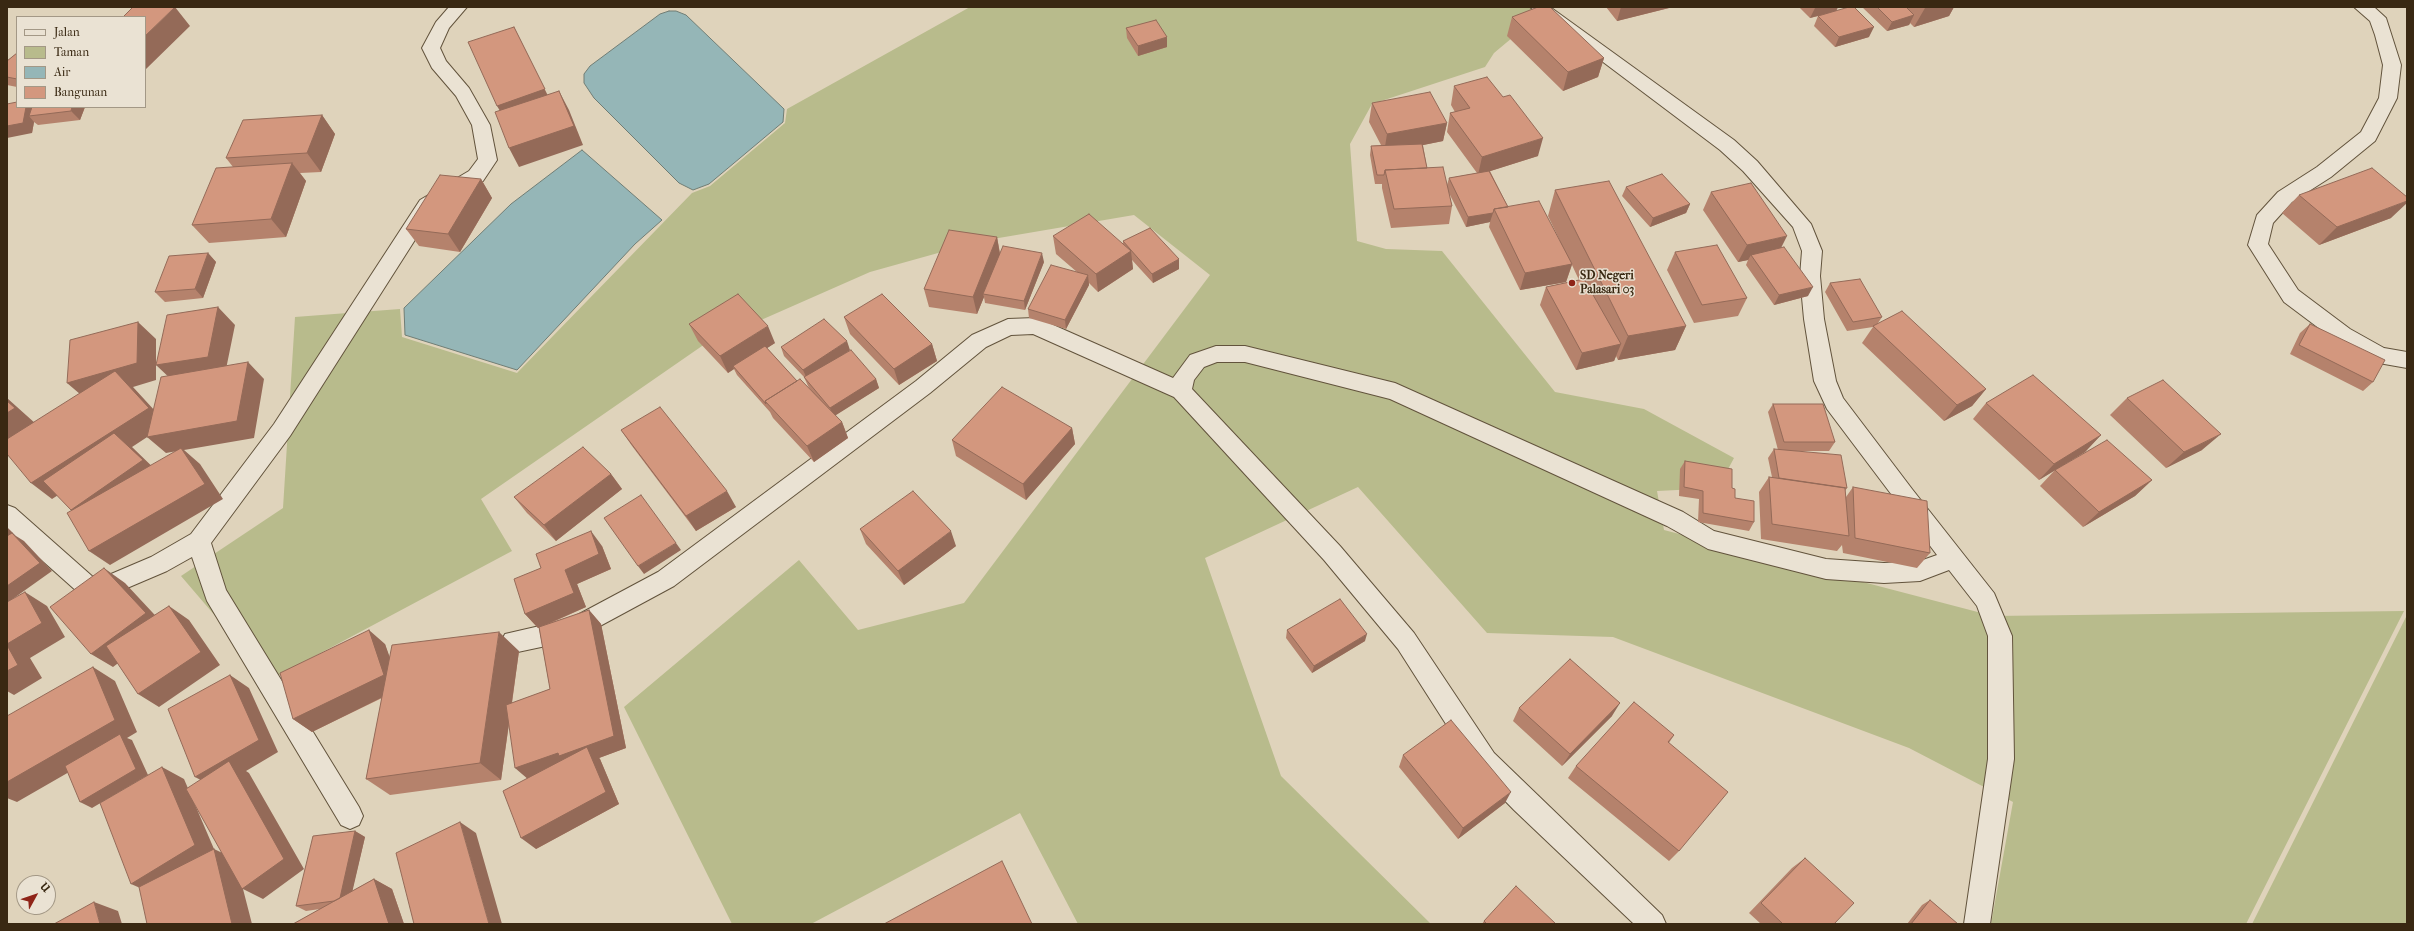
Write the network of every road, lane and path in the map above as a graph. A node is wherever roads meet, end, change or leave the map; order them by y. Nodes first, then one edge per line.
1 (458, 7) edge
2 (1539, 7) edge
3 (2363, 7) edge
4 (2407, 360) edge
5 (1181, 391) junction
6 (7, 515) edge
7 (199, 541) junction
8 (1954, 558) junction
9 (513, 642) dead end
10 (350, 816) dead end
11 (1653, 924) edge
12 (1977, 924) edge

1 - 7 street
2 - 8 street
3 - 4 street
5 - 8 street
5 - 9 street
5 - 11 street
6 - 7 street
7 - 10 street
8 - 12 street

